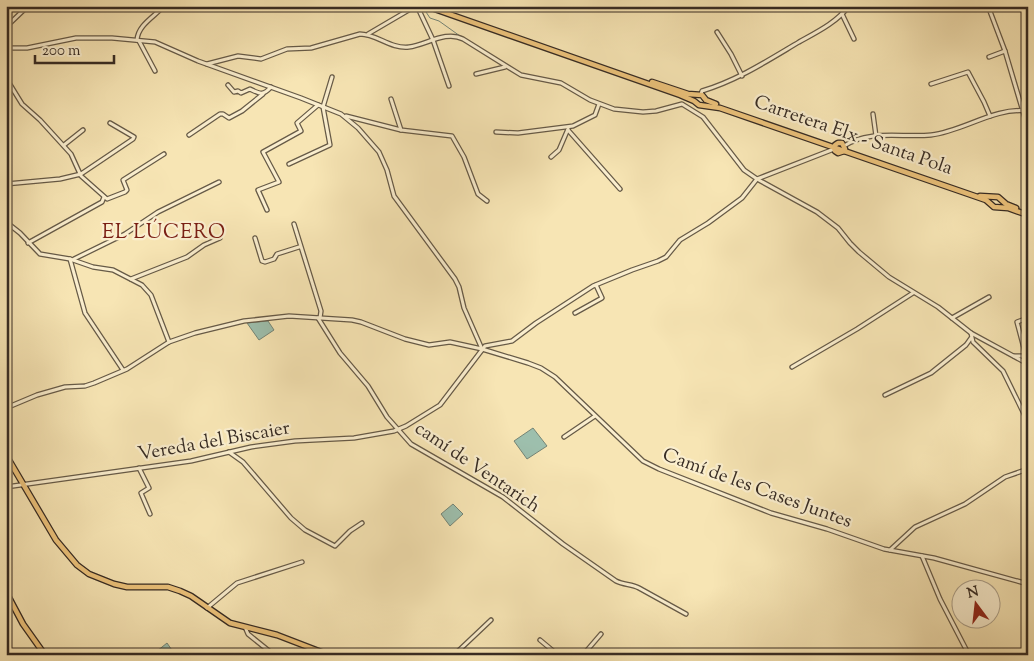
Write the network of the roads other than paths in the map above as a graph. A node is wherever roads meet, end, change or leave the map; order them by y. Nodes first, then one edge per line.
1 (28, 6) edge
2 (164, 6) edge
3 (415, 6) edge
4 (426, 6) edge
5 (433, 6) edge
6 (849, 6) edge
7 (988, 6) edge
8 (842, 14) junction
9 (6, 27) edge
10 (717, 32) dead end
11 (368, 34) junction
12 (854, 39) dead end
13 (138, 40) junction
14 (433, 40) junction
15 (6, 48) edge
16 (1005, 51) junction
17 (988, 57) dead end
18 (207, 64) junction
19 (506, 66) junction
20 (155, 71) dead end
21 (476, 74) dead end
22 (742, 76) junction
23 (332, 77) dead end
24 (6, 78) edge
25 (932, 84) dead end
26 (228, 86) dead end
27 (449, 86) dead end
28 (271, 87) junction
29 (263, 94) junction
30 (700, 96) junction
31 (391, 99) dead end
32 (697, 103) junction
33 (318, 104) junction
34 (599, 104) junction
35 (323, 107) junction
36 (692, 109) junction
37 (1023, 110) junction
38 (1028, 110) edge
39 (341, 114) junction
40 (873, 114) dead end
41 (990, 116) junction
42 (110, 123) dead end
43 (1027, 125) edge
44 (569, 128) junction
45 (83, 130) dead end
46 (401, 130) junction
47 (496, 132) dead end
48 (189, 135) dead end
49 (876, 136) junction
50 (64, 145) junction
51 (834, 147) junction
52 (844, 148) junction
53 (164, 154) dead end
54 (551, 157) dead end
55 (289, 164) dead end
56 (81, 174) junction
57 (757, 178) junction
58 (219, 182) dead end
59 (6, 184) edge
60 (620, 190) dead end
61 (104, 197) junction
62 (993, 197) junction
63 (487, 201) dead end
64 (1002, 201) junction
65 (991, 203) junction
66 (999, 207) junction
67 (267, 210) dead end
68 (1028, 214) edge
69 (6, 222) edge
70 (294, 224) dead end
71 (220, 238) dead end
72 (255, 238) dead end
73 (28, 243) junction
74 (300, 247) junction
75 (72, 259) junction
76 (131, 279) junction
77 (596, 285) junction
78 (913, 293) junction
79 (989, 297) dead end
80 (575, 313) dead end
81 (319, 318) junction
82 (952, 318) junction
83 (1028, 318) edge
84 (971, 332) junction
85 (971, 338) junction
86 (168, 342) junction
87 (482, 349) junction
88 (1013, 356) junction
89 (1027, 356) edge
90 (1028, 364) edge
91 (792, 366) dead end
92 (123, 370) junction
93 (885, 395) dead end
94 (6, 408) edge
95 (595, 416) junction
96 (1028, 422) edge
97 (398, 430) junction
98 (564, 438) dead end
99 (229, 452) junction
100 (6, 455) edge
101 (139, 468) junction
102 (1028, 468) edge
103 (25, 485) junction
104 (6, 487) edge
105 (150, 514) dead end
106 (362, 523) dead end
107 (890, 550) junction
108 (922, 556) junction
109 (302, 562) dead end
110 (1028, 584) edge
111 (6, 592) edge
112 (207, 608) junction
113 (686, 614) dead end
114 (491, 620) dead end
115 (245, 626) junction
116 (601, 634) dead end
117 (540, 640) dead end
118 (45, 655) edge
119 (274, 655) edge
120 (329, 655) edge
121 (454, 655) edge
122 (558, 655) edge
123 (584, 655) edge
124 (969, 655) edge

1 - 9 street
2 - 13 street
3 - 11 street
3 - 14 street
4 - 32 main road, Carretera Elx - Santa Pola
5 - 30 main road, Carretera Elx - Santa Pola
6 - 8 street
7 - 16 street
8 - 12 street
8 - 22 street
10 - 22 street
11 - 14 street
11 - 18 street
13 - 15 street
13 - 18 street
13 - 20 street
14 - 19 street
14 - 27 street
16 - 17 street
16 - 37 street
18 - 28 street
19 - 21 street
19 - 34 street
22 - 30 street
23 - 35 street
24 - 50 street
25 - 41 street
26 - 29 street
28 - 29 street
28 - 33 street
29 - 48 street
30 - 32 main road
30 - 32 main road
30 - 51 main road, Carretera Elx - Santa Pola
31 - 46 street
32 - 36 street
32 - 51 main road, Carretera Elx - Santa Pola
33 - 35 street
33 - 67 street
34 - 36 street
34 - 44 street
35 - 39 street
35 - 55 street
36 - 57 street
37 - 38 street
37 - 41 street
37 - 43 street
39 - 46 street
39 - 87 street
40 - 49 street
41 - 49 street
42 - 56 street
44 - 47 street
44 - 54 street
44 - 60 street
45 - 50 street
46 - 63 street
49 - 52 street
50 - 56 street
51 - 52 main road
51 - 52 main road
51 - 57 street
52 - 62 main road, Carretera Elx - Santa Pola
52 - 65 main road, Carretera Elx - Santa Pola
53 - 61 street
56 - 59 street
56 - 61 street
57 - 77 street
57 - 78 street
58 - 75 street
61 - 73 street
62 - 64 main road
62 - 65 main road
64 - 66 main road
64 - 68 main road
65 - 66 main road
66 - 68 main road
69 - 73 street
70 - 74 street
71 - 76 street
72 - 74 street
73 - 75 street
74 - 81 street
75 - 76 street
75 - 92 street
76 - 86 street
77 - 80 street
77 - 87 street
78 - 82 street
78 - 91 street
79 - 82 street
81 - 86 street, Camí de les Cases Juntes
81 - 87 street, Camí de les Cases Juntes
81 - 97 street, camí de Ventarich
82 - 84 street
83 - 89 street
84 - 85 street
84 - 88 street
85 - 93 street
85 - 96 street
86 - 92 street, Camí de les Cases Juntes
87 - 95 street, Camí de les Cases Juntes
87 - 97 street, Vereda del Biscaier
88 - 89 street
88 - 90 street
92 - 94 street, Camí de les Cases Juntes
95 - 98 street
95 - 107 street, Camí de les Cases Juntes
97 - 99 street, Vereda del Biscaier
97 - 113 street, camí de Ventarich
99 - 101 street, Vereda del Biscaier
99 - 106 street
100 - 103 main road
101 - 103 street, Vereda del Biscaier
101 - 105 street
102 - 107 street
103 - 104 street, Vereda del Biscaier
103 - 112 main road
107 - 108 street, Camí de les Cases Juntes
108 - 110 street, Camí de les Cases Juntes
108 - 124 street
109 - 112 street
111 - 118 main road
112 - 115 main road
114 - 121 street
115 - 119 street
115 - 120 main road
116 - 123 street
117 - 122 street

